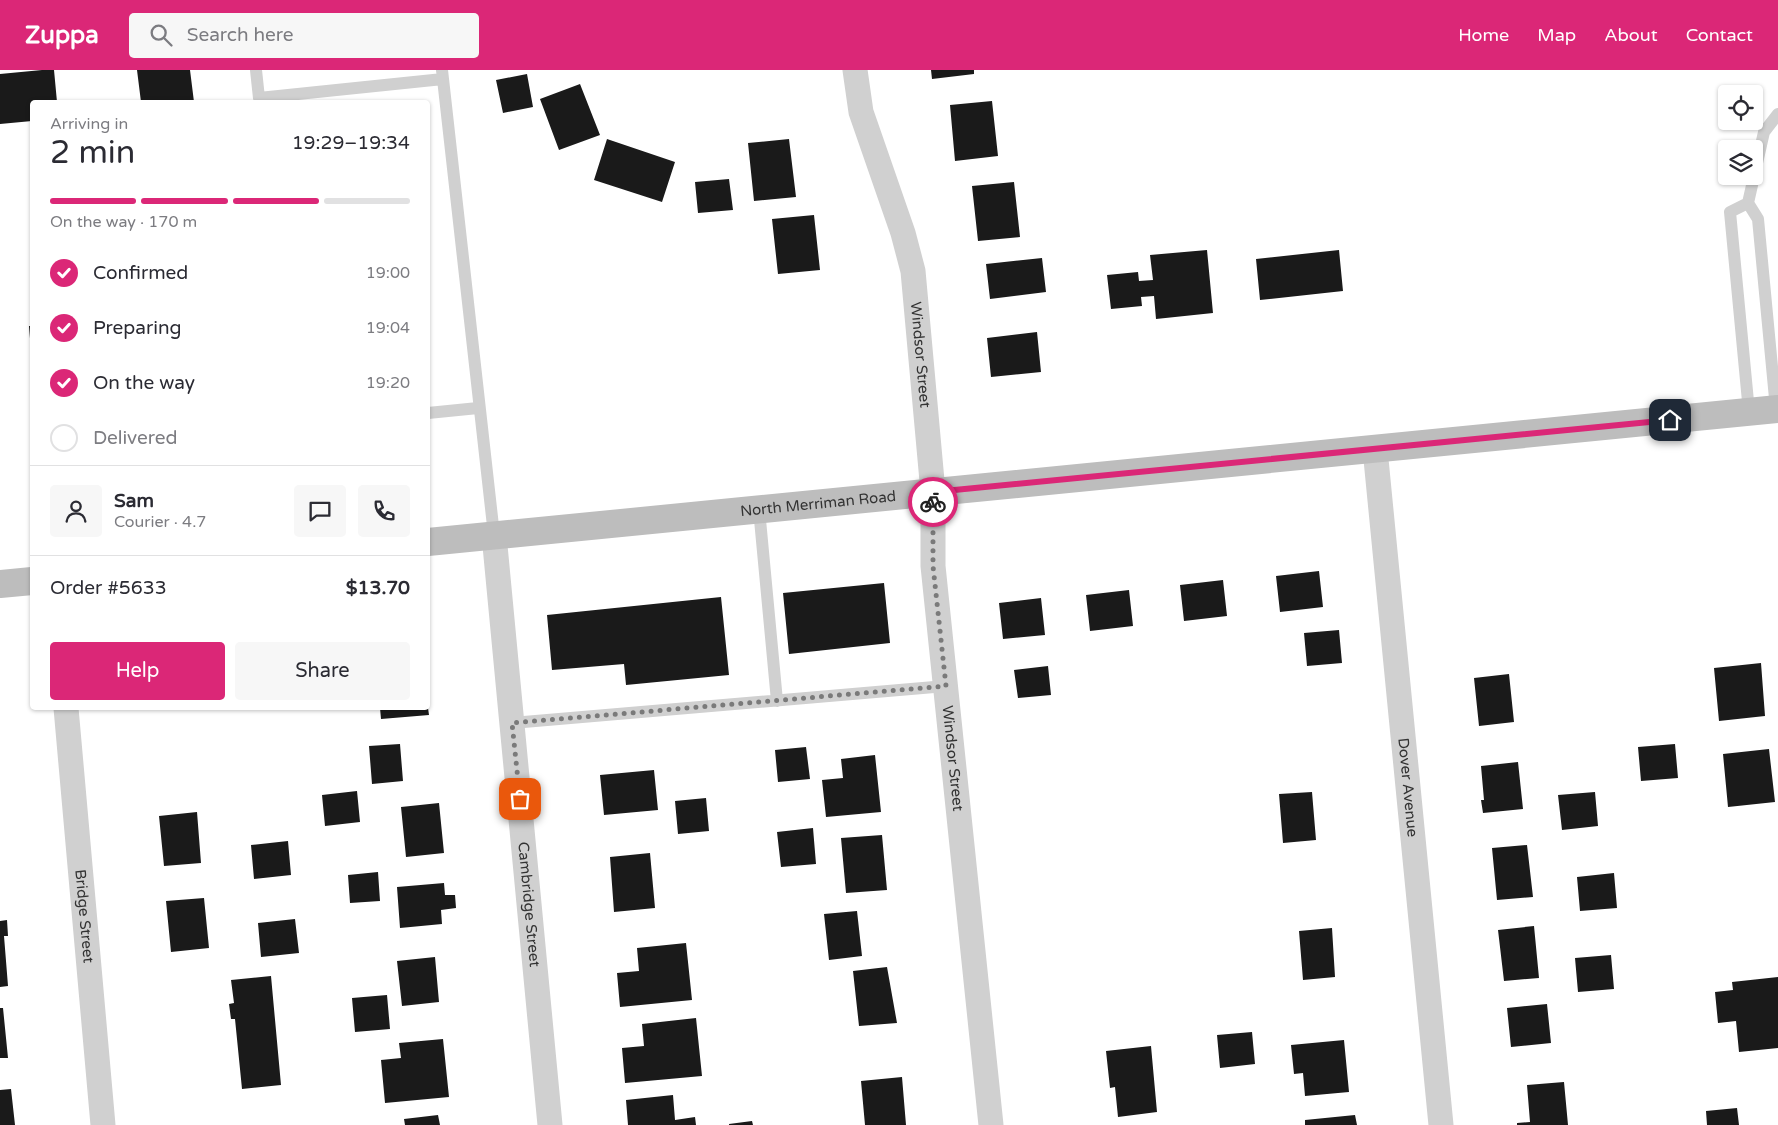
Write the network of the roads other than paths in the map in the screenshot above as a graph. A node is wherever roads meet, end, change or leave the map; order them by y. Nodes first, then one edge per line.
1 (256, 70) edge
2 (855, 70) edge
3 (442, 74) edge
4 (1778, 114) edge
5 (1748, 203) junction
6 (478, 408) junction
7 (1777, 409) edge
8 (1749, 412) junction
9 (430, 413) edge
10 (1375, 449) junction
11 (934, 492) junction
12 (758, 509) junction
13 (494, 536) junction
14 (430, 542) edge
15 (30, 581) edge
16 (0, 584) edge
17 (946, 686) junction
18 (777, 701) junction
19 (66, 710) edge
20 (512, 723) junction
21 (103, 1125) edge
22 (550, 1125) edge
23 (990, 1125) edge
24 (1441, 1125) edge

1 - 3 lane
2 - 11 street, Windsor Street
3 - 6 lane
4 - 5 lane
5 - 7 lane
5 - 8 lane
6 - 9 lane
6 - 13 lane
7 - 8 main road, North Merriman Road
8 - 10 main road, North Merriman Road
10 - 11 main road, North Merriman Road
10 - 24 street, Dover Avenue
11 - 12 main road, North Merriman Road
11 - 17 street, Windsor Street
12 - 13 main road, North Merriman Road
12 - 18 lane
13 - 14 main road, North Merriman Road
13 - 20 street, Cambridge Street
15 - 16 main road
17 - 18 lane
17 - 23 street, Windsor Street
18 - 20 lane
19 - 21 street, Bridge Street
20 - 22 street, Cambridge Street

